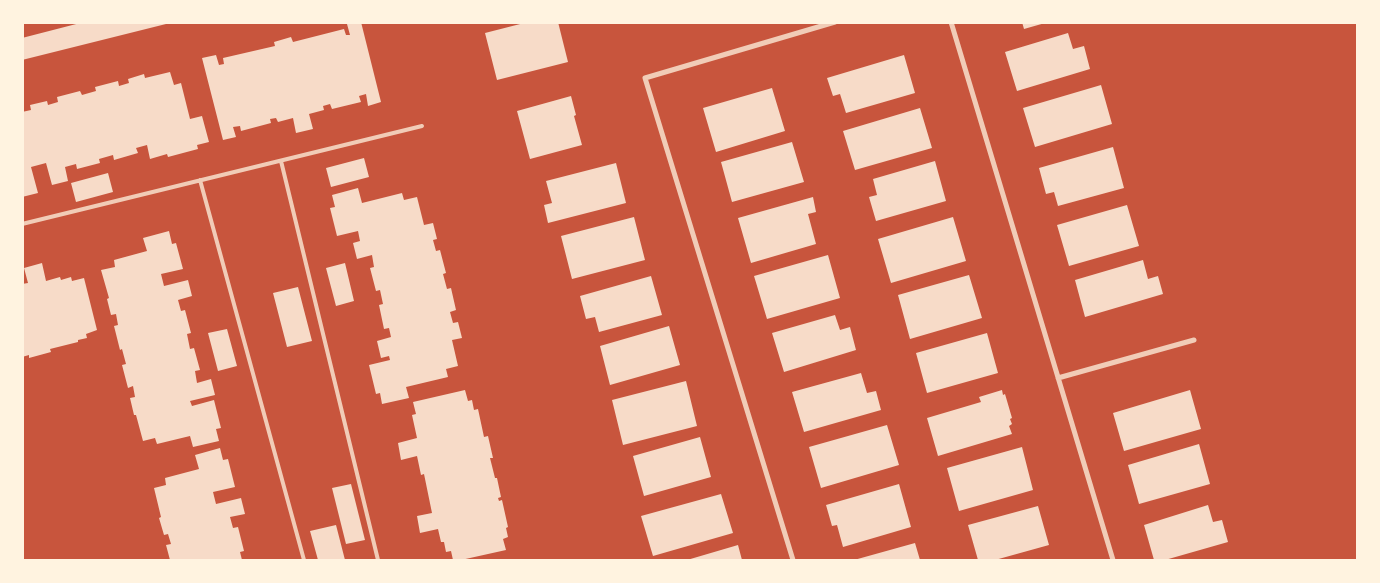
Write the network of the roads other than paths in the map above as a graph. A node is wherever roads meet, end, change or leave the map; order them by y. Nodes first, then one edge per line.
1 (835, 22) edge
2 (951, 22) edge
3 (422, 126) dead end
4 (281, 161) junction
5 (200, 180) junction
6 (22, 224) edge
7 (1194, 340) dead end
8 (1058, 378) junction
9 (304, 560) edge
10 (378, 560) edge
11 (793, 560) edge
12 (1113, 560) edge

1 - 11 street
2 - 8 street
3 - 4 lane
4 - 5 lane
4 - 10 lane
5 - 6 lane
5 - 9 lane
7 - 8 street
8 - 12 street

